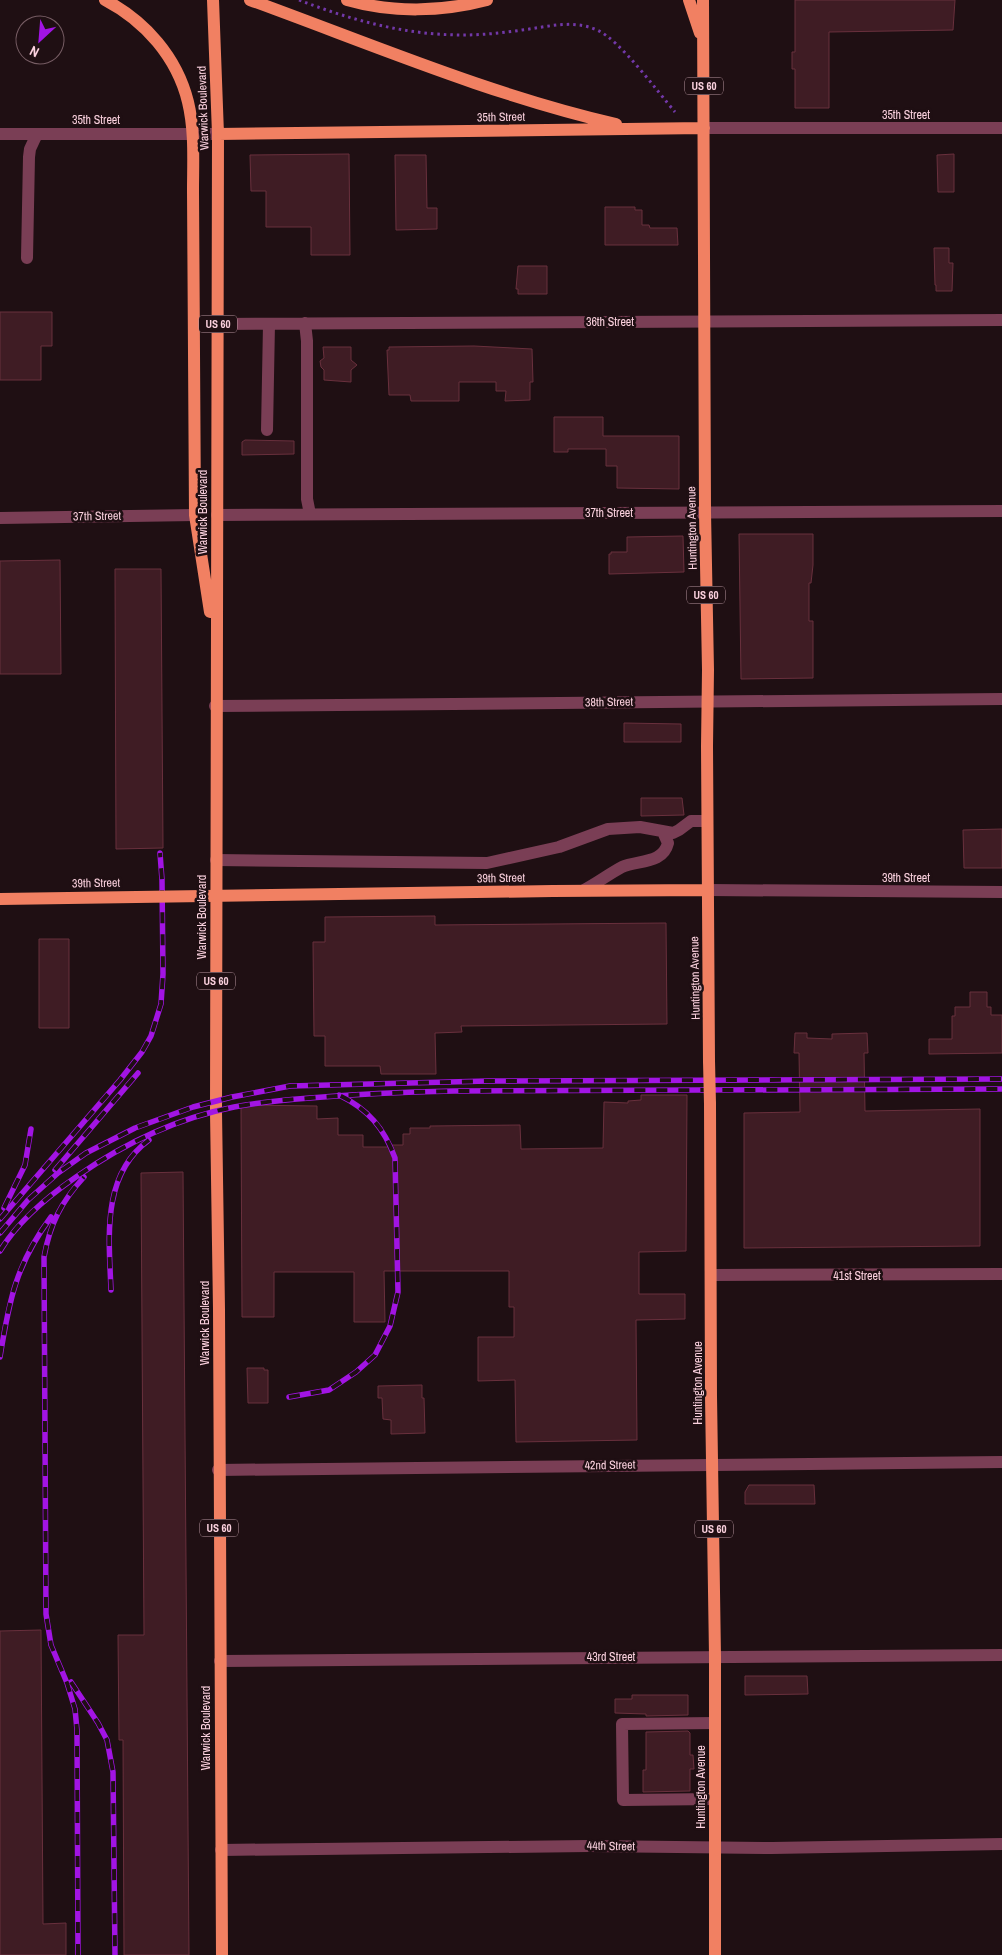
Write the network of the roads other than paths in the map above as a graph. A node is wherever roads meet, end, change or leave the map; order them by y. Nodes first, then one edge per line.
1 (105, 0) edge
2 (213, 0) edge
3 (250, 0) edge
4 (347, 0) edge
5 (487, 0) edge
6 (689, 0) edge
7 (703, 0) edge
8 (704, 45) junction
9 (636, 128) junction
10 (704, 128) junction
11 (1002, 128) edge
12 (0, 134) edge
13 (37, 134) junction
14 (218, 134) junction
15 (26, 258) dead end
16 (1002, 320) edge
17 (704, 322) junction
18 (305, 323) junction
19 (218, 324) junction
20 (269, 324) junction
21 (267, 430) dead end
22 (1002, 511) edge
23 (705, 512) junction
24 (310, 514) junction
25 (194, 515) junction
26 (216, 515) junction
27 (0, 518) edge
28 (216, 648) junction
29 (1002, 699) edge
30 (707, 702) junction
31 (216, 706) junction
32 (708, 821) junction
33 (663, 832) junction
34 (216, 860) junction
35 (584, 890) junction
36 (708, 890) junction
37 (1002, 892) edge
38 (0, 899) edge
39 (1002, 1274) edge
40 (712, 1275) junction
41 (1002, 1462) edge
42 (713, 1464) junction
43 (218, 1470) junction
44 (1002, 1655) edge
45 (715, 1656) junction
46 (220, 1661) junction
47 (715, 1723) junction
48 (715, 1799) junction
49 (1002, 1844) edge
50 (715, 1848) junction
51 (221, 1850) junction
52 (222, 1955) edge
53 (715, 1955) edge

1 - 25 main road, bridge
2 - 14 main road, Warwick Boulevard / US 60
3 - 9 main road
4 - 5 main road
6 - 8 main road
7 - 8 main road, Huntington Avenue / US 60
8 - 10 main road, Huntington Avenue / US 60
9 - 10 main road, 35th Street
9 - 14 main road, 35th Street
10 - 11 street, 35th Street
10 - 17 main road, Huntington Avenue / US 60
12 - 13 street, 35th Street
13 - 14 street, 35th Street
13 - 15 street
14 - 19 main road, Warwick Boulevard / US 60
16 - 17 street, 36th Street
17 - 18 street, 36th Street
17 - 23 main road, Huntington Avenue / US 60
18 - 20 street, 36th Street
18 - 24 street
19 - 20 street, 36th Street
19 - 26 main road, Warwick Boulevard / US 60
20 - 21 street
22 - 23 street, 37th Street
23 - 24 street, 37th Street
23 - 30 main road, Huntington Avenue / US 60
24 - 26 street, 37th Street
25 - 27 street, 37th Street
25 - 28 main road
26 - 28 main road, Warwick Boulevard / US 60
28 - 31 main road, Warwick Boulevard / US 60
29 - 30 street, 38th Street
30 - 31 street, 38th Street
30 - 32 main road, Huntington Avenue / US 60
31 - 34 main road, Warwick Boulevard / US 60
32 - 33 street
32 - 36 main road, Huntington Avenue / US 60
33 - 34 street
33 - 35 street
34 - 43 main road, Warwick Boulevard / US 60
35 - 36 main road, 39th Street
35 - 38 main road, 39th Street, bridge
36 - 37 street, 39th Street
36 - 40 main road, Huntington Avenue / US 60, bridge
39 - 40 street, 41st Street
40 - 42 main road, Huntington Avenue / US 60
41 - 42 street, 42nd Street
42 - 43 street, 42nd Street
42 - 45 main road, Huntington Avenue / US 60
43 - 46 main road, Warwick Boulevard / US 60
44 - 45 street, 43rd Street
45 - 46 street, 43rd Street
45 - 47 main road, Huntington Avenue / US 60
46 - 51 main road, Warwick Boulevard / US 60
47 - 48 main road, Huntington Avenue / US 60
47 - 48 street
48 - 50 main road, Huntington Avenue / US 60
49 - 50 street, 44th Street
50 - 51 street, 44th Street
50 - 53 main road, Huntington Avenue / US 60
51 - 52 main road, Warwick Boulevard / US 60

